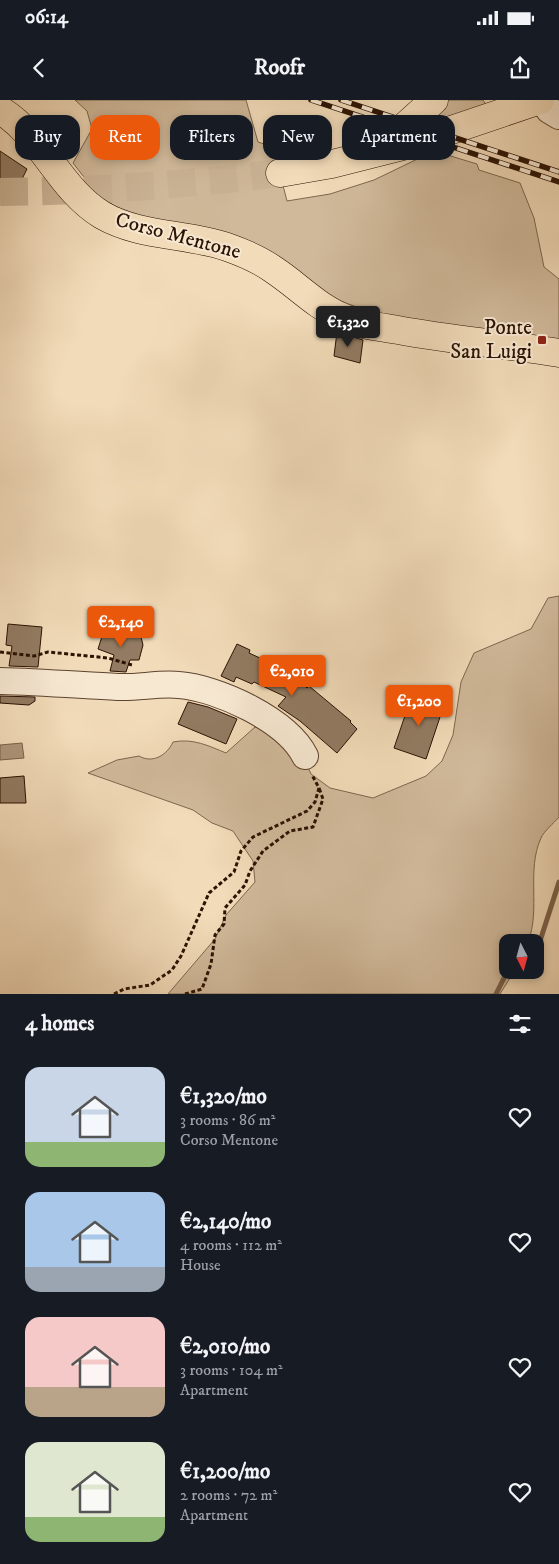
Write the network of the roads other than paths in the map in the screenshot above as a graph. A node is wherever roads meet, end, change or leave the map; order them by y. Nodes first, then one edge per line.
1 (434, 100) edge
2 (541, 100) edge
3 (497, 106) edge
4 (0, 110) edge
5 (419, 115) edge
6 (559, 116) edge
7 (455, 125) edge
8 (346, 160) edge
9 (280, 173) tunnel mouth
10 (559, 354) edge
11 (0, 681) edge
12 (305, 756) road end

1 - 5 main road
2 - 3 main road
2 - 6 street
3 - 7 main road
4 - 10 main road, Corso Mentone
8 - 9 main road
11 - 12 street

